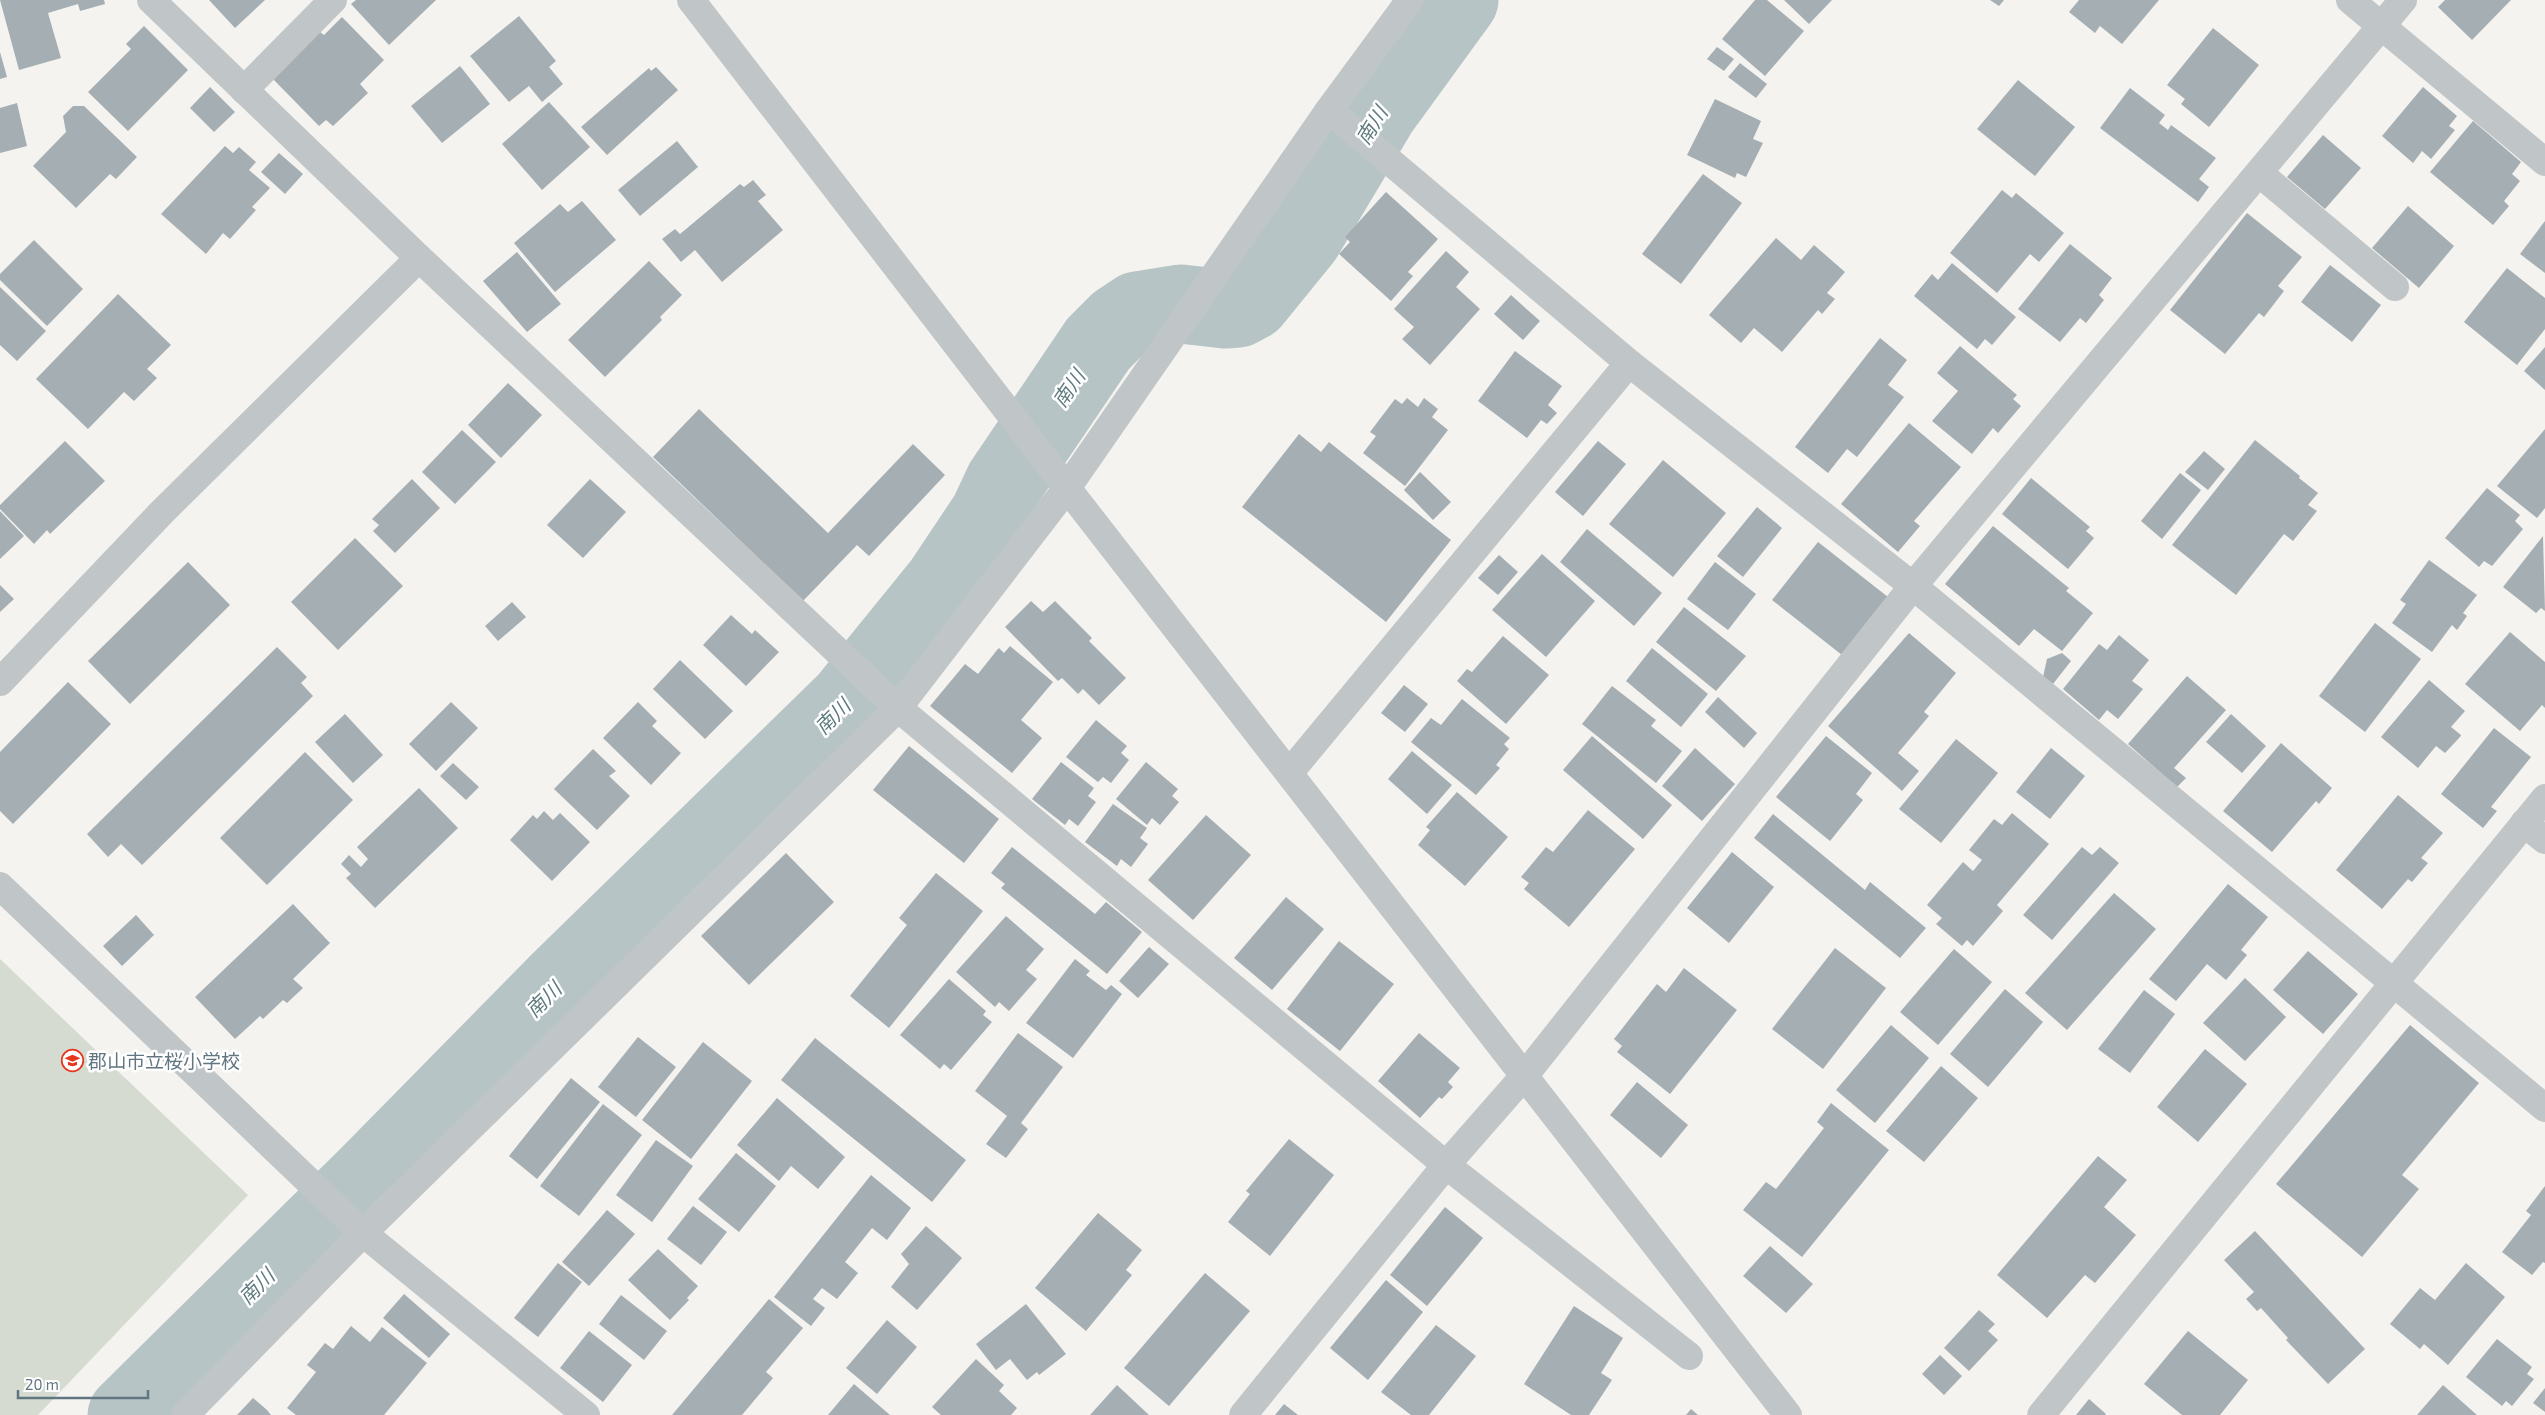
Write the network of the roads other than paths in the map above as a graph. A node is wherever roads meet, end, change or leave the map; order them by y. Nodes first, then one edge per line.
1 (151, 0) edge
2 (334, 0) edge
3 (691, 0) edge
4 (1410, 0) edge
5 (2350, 0) edge
6 (2403, 0) edge
7 (2382, 26) junction
8 (244, 90) junction
9 (1329, 110) junction
10 (2545, 162) edge
11 (2259, 173) junction
12 (419, 258) junction
13 (2395, 287) dead end
14 (1629, 363) junction
15 (1067, 488) junction
16 (1913, 586) junction
17 (0, 682) edge
18 (898, 708) junction
19 (1290, 772) junction
20 (2545, 798) edge
21 (2535, 831) edge
22 (0, 886) edge
23 (2392, 983) junction
24 (1525, 1075) junction
25 (2545, 1108) edge
26 (1446, 1165) junction
27 (363, 1233) junction
28 (1689, 1356) dead end
29 (185, 1415) edge
30 (586, 1415) edge
31 (1243, 1415) edge
32 (1788, 1415) edge
33 (2040, 1415) edge

1 - 8 street
2 - 8 street
3 - 15 street
4 - 9 street
5 - 7 street
6 - 7 street
7 - 10 street
7 - 11 street
8 - 12 street
9 - 14 street
9 - 15 street
11 - 13 street
11 - 16 street
12 - 17 street
12 - 18 street
14 - 16 street
14 - 19 street
15 - 18 street
15 - 19 street
16 - 23 street
16 - 24 street
18 - 26 street
18 - 27 street
19 - 24 street
20 - 21 street
21 - 23 street
22 - 27 street
23 - 25 street
23 - 33 street
24 - 26 street
24 - 32 street
26 - 28 street
26 - 31 street
27 - 29 street
27 - 30 street

